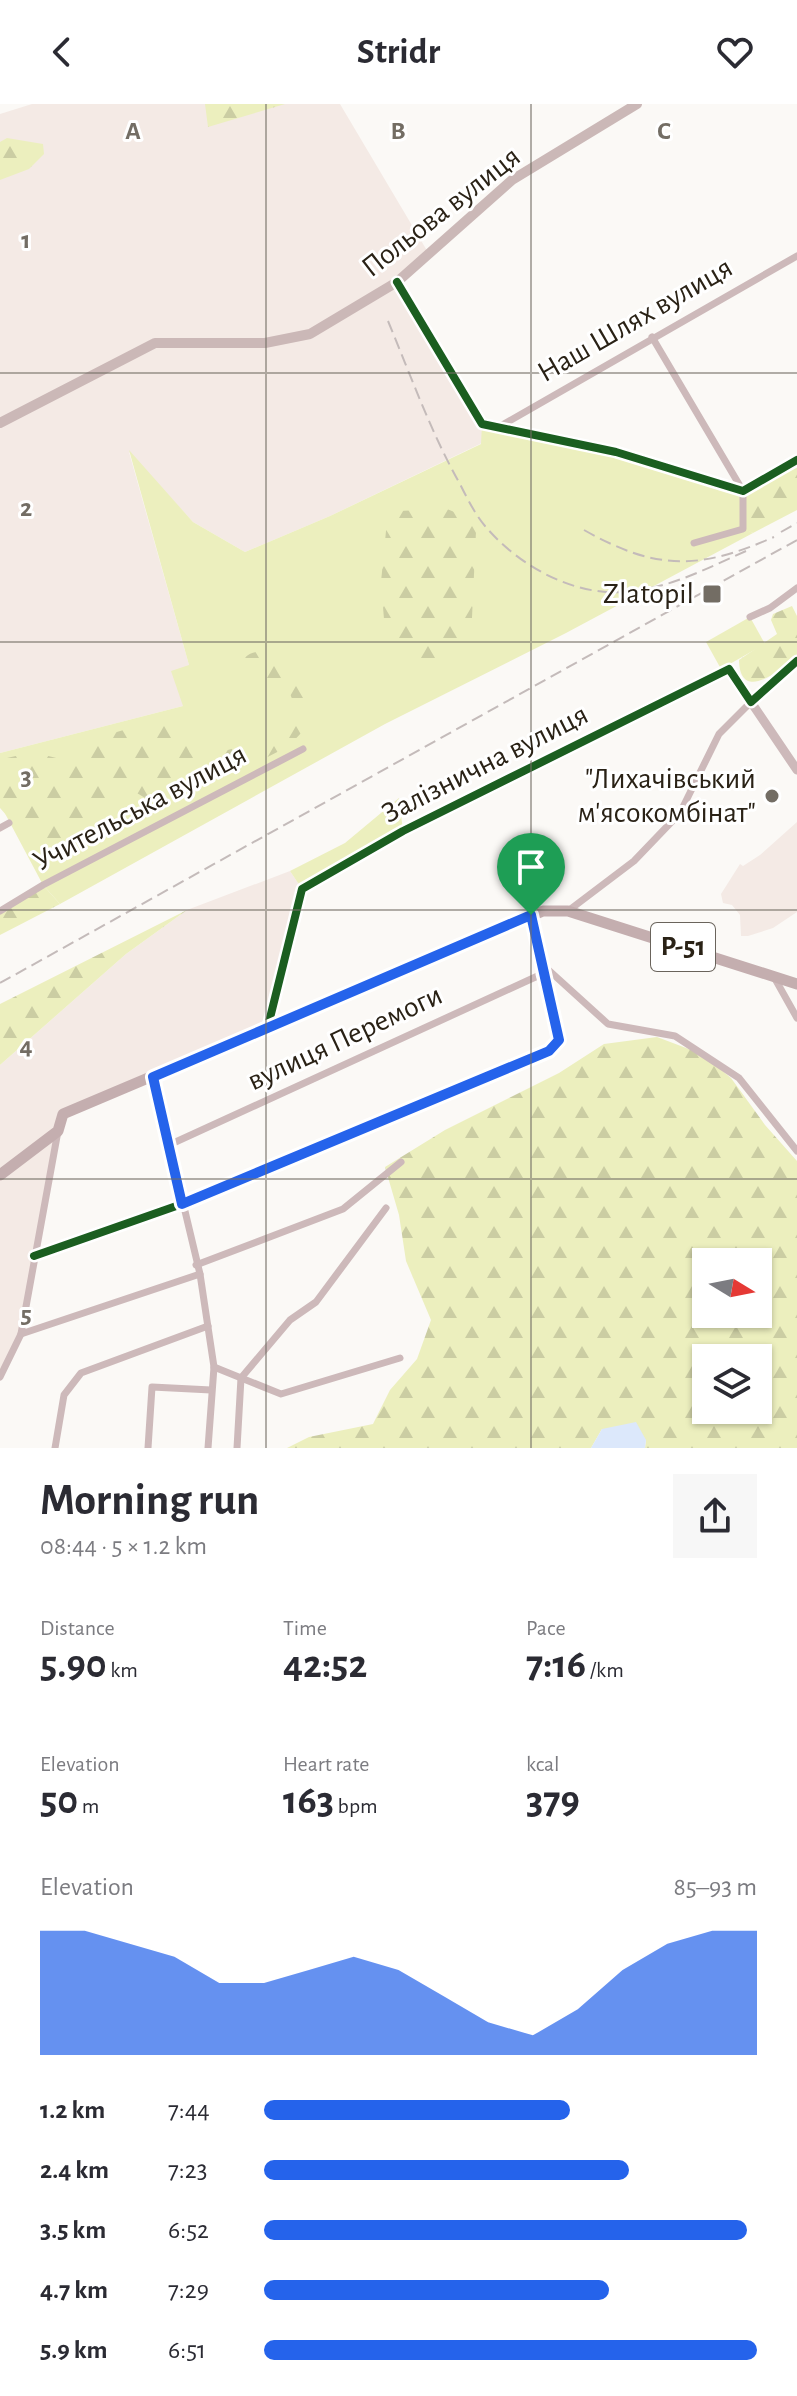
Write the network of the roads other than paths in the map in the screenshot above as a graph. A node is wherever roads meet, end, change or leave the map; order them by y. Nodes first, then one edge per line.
1 (637, 104) edge
2 (797, 256) edge
3 (397, 282) junction
4 (652, 337) junction
5 (0, 423) edge
6 (497, 428) junction
7 (797, 460) edge
8 (743, 491) junction
9 (694, 543) dead end
10 (797, 588) edge
11 (750, 617) dead end
12 (797, 661) edge
13 (751, 702) junction
14 (303, 749) dead end
15 (797, 770) edge
16 (9, 823) dead end
17 (0, 828) edge
18 (0, 911) edge
19 (568, 911) junction
20 (531, 915) junction
21 (543, 965) junction
22 (542, 974) junction
23 (773, 975) junction
24 (797, 984) edge
25 (797, 1018) edge
26 (268, 1026) junction
27 (153, 1077) junction
28 (58, 1131) junction
29 (169, 1145) junction
30 (797, 1151) edge
31 (401, 1162) dead end
32 (0, 1175) edge
33 (182, 1204) junction
34 (386, 1208) dead end
35 (34, 1256) junction
36 (196, 1265) junction
37 (200, 1274) junction
38 (208, 1326) junction
39 (21, 1334) junction
40 (400, 1358) dead end
41 (214, 1367) junction
42 (0, 1377) edge
43 (241, 1378) junction
44 (211, 1390) junction
45 (55, 1448) edge
46 (148, 1448) edge
47 (208, 1448) edge
48 (237, 1448) edge

1 - 3 main road, Польова вулиця
2 - 4 street, Наш Шлях вулиця
3 - 5 main road, Польова вулиця
3 - 6 street
4 - 6 street, Наш Шлях вулиця
4 - 8 street
6 - 8 street
7 - 8 street
8 - 9 street
10 - 11 street
12 - 13 street
13 - 15 street
13 - 19 street
13 - 26 street, Залізнична вулиця
14 - 18 street, Учительська вулиця
16 - 17 street
19 - 20 main road, Р-51
19 - 23 main road, Р-51
20 - 21 street
20 - 26 main road, Р-51
21 - 22 street
21 - 30 street
22 - 29 street, вулиця Перемоги
22 - 33 street
23 - 24 main road, Р-51
23 - 25 street
26 - 27 main road, Р-51
27 - 28 main road, Р-51
27 - 29 street
28 - 32 main road
28 - 35 street
29 - 33 street
31 - 36 street
33 - 35 street
33 - 36 street
34 - 43 street
35 - 39 street
36 - 37 street
37 - 38 street
37 - 39 street
38 - 41 street
38 - 45 street
39 - 42 street
40 - 43 street
41 - 43 street
41 - 44 street
43 - 48 street
44 - 46 street
44 - 47 street

